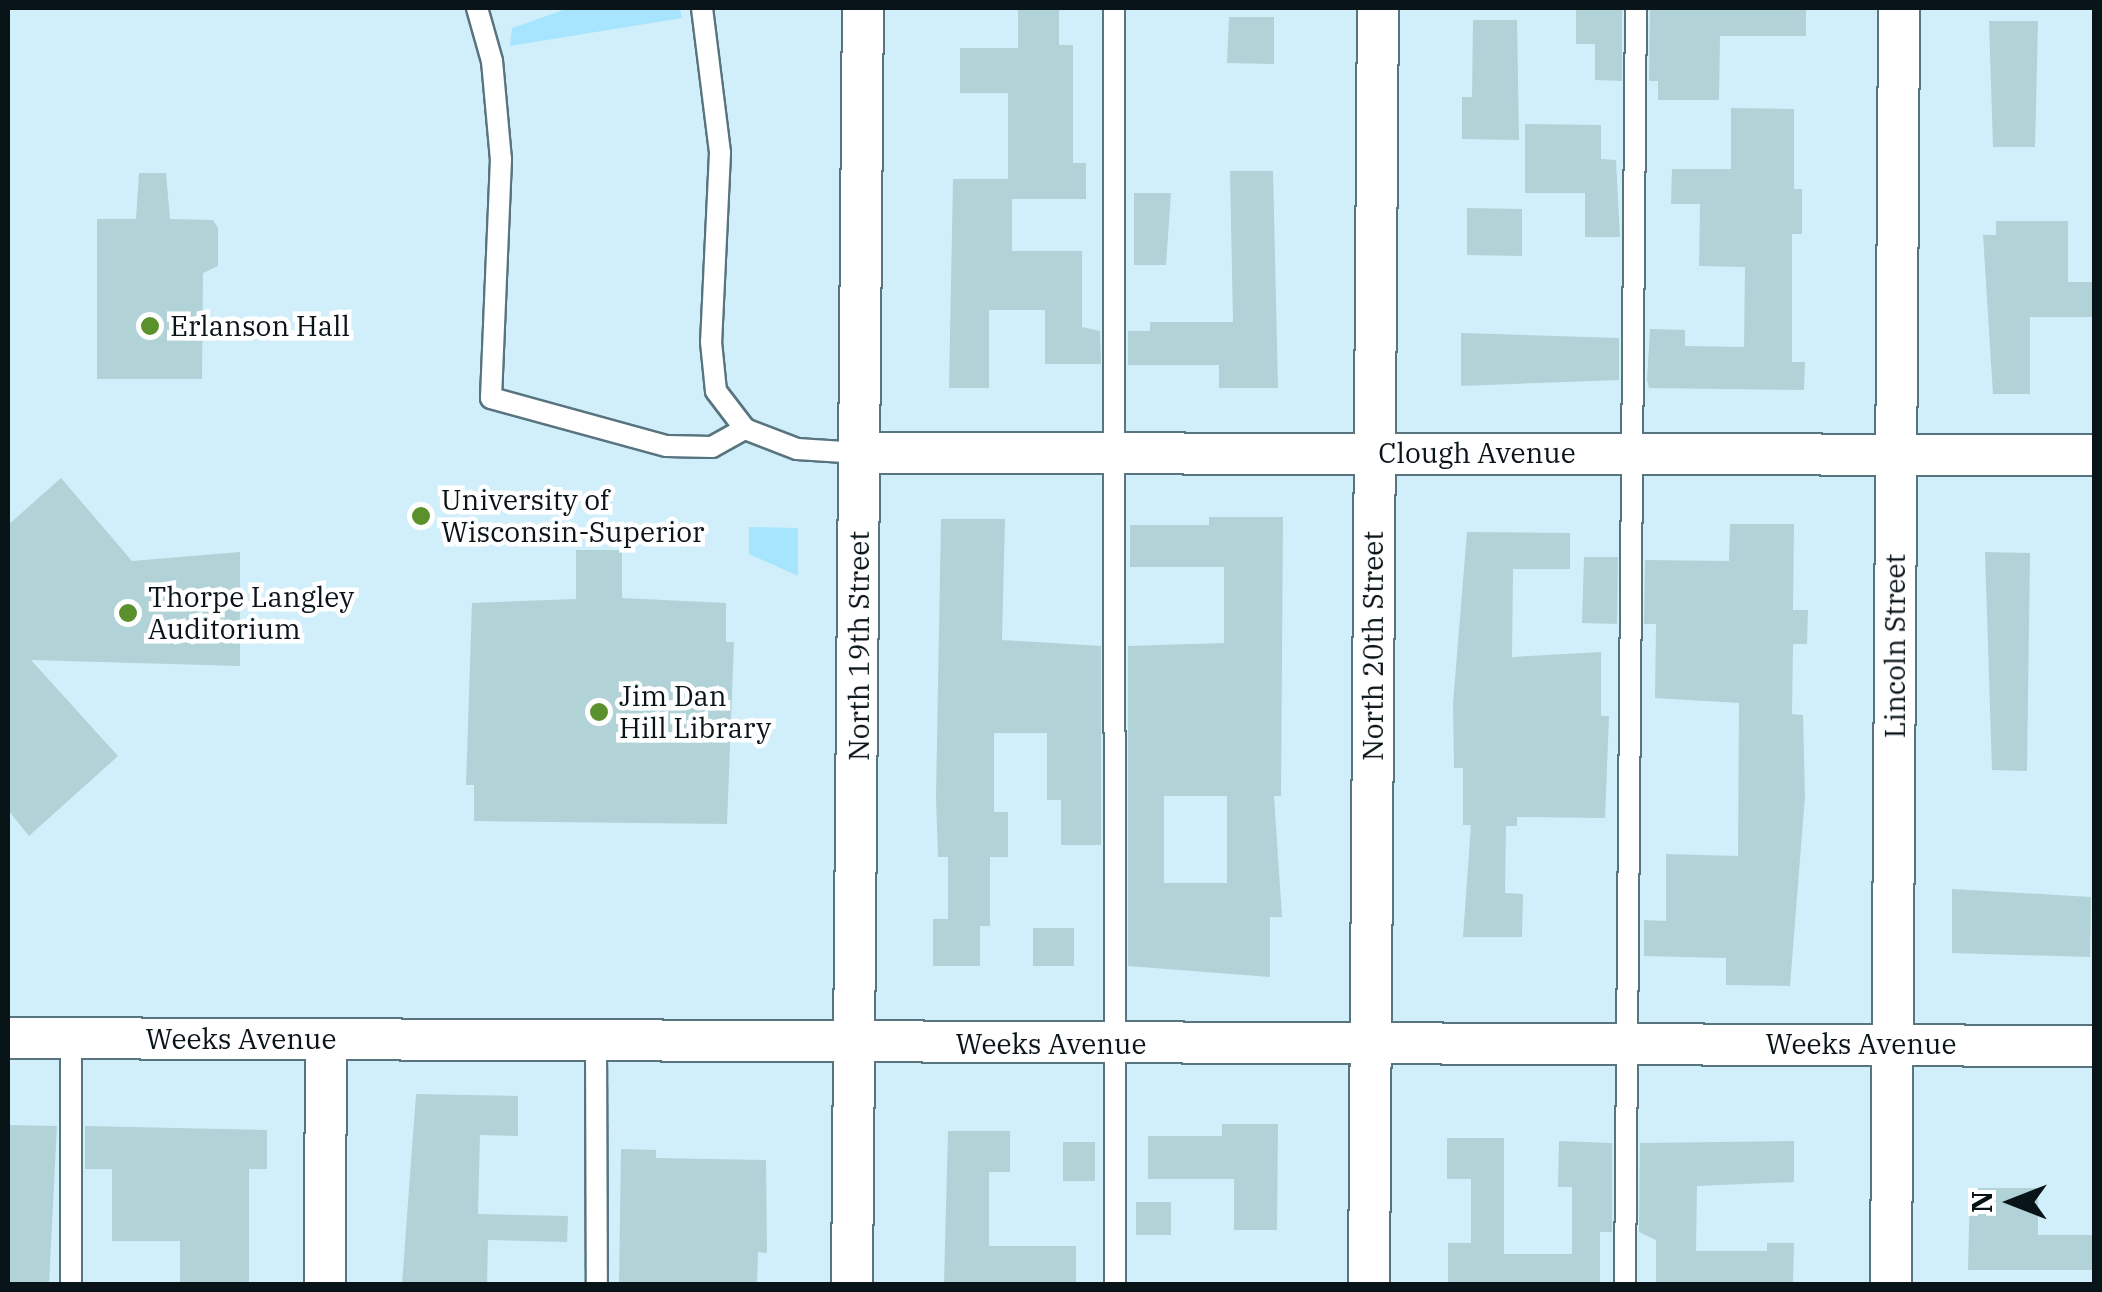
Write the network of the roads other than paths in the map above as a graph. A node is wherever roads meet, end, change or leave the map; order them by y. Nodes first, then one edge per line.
1 (477, 8) edge
2 (702, 8) edge
3 (863, 8) edge
4 (1114, 8) edge
5 (1378, 8) edge
6 (1636, 8) edge
7 (1898, 8) edge
8 (745, 430) junction
9 (1374, 452) junction
10 (860, 454) junction
11 (1632, 454) junction
12 (1114, 455) junction
13 (2094, 455) edge
14 (1896, 456) junction
15 (8, 1038) edge
16 (71, 1038) junction
17 (326, 1040) junction
18 (596, 1041) junction
19 (1370, 1042) junction
20 (1629, 1043) junction
21 (1112, 1044) junction
22 (1892, 1044) junction
23 (856, 1045) junction
24 (2094, 1046) edge
25 (71, 1284) edge
26 (325, 1284) edge
27 (598, 1284) edge
28 (852, 1284) edge
29 (1114, 1284) edge
30 (1369, 1284) edge
31 (1626, 1284) edge
32 (1892, 1284) edge

1 - 8 lane
2 - 8 lane
3 - 10 street, North 19th Street
4 - 12 lane
5 - 9 street, North 20th Street
6 - 11 lane
7 - 14 street, Lincoln Street
8 - 10 lane
9 - 11 street, Clough Avenue
9 - 12 street, Clough Avenue
9 - 19 street, North 20th Street
10 - 12 street, Clough Avenue
10 - 23 street, North 19th Street
11 - 14 street, Clough Avenue
11 - 20 lane
12 - 21 lane
13 - 14 street, Clough Avenue
14 - 22 street, Lincoln Street
15 - 16 street, Weeks Avenue
16 - 17 street, Weeks Avenue
16 - 25 lane
17 - 18 street, Weeks Avenue
17 - 26 street
18 - 23 street, Weeks Avenue
18 - 27 lane
19 - 20 street, Weeks Avenue
19 - 21 street, Weeks Avenue
19 - 30 street, North 20th Street
20 - 22 street, Weeks Avenue
20 - 31 lane
21 - 23 street, Weeks Avenue
21 - 29 lane
22 - 24 street, Weeks Avenue
22 - 32 street, Lincoln Street
23 - 28 street, North 19th Street

